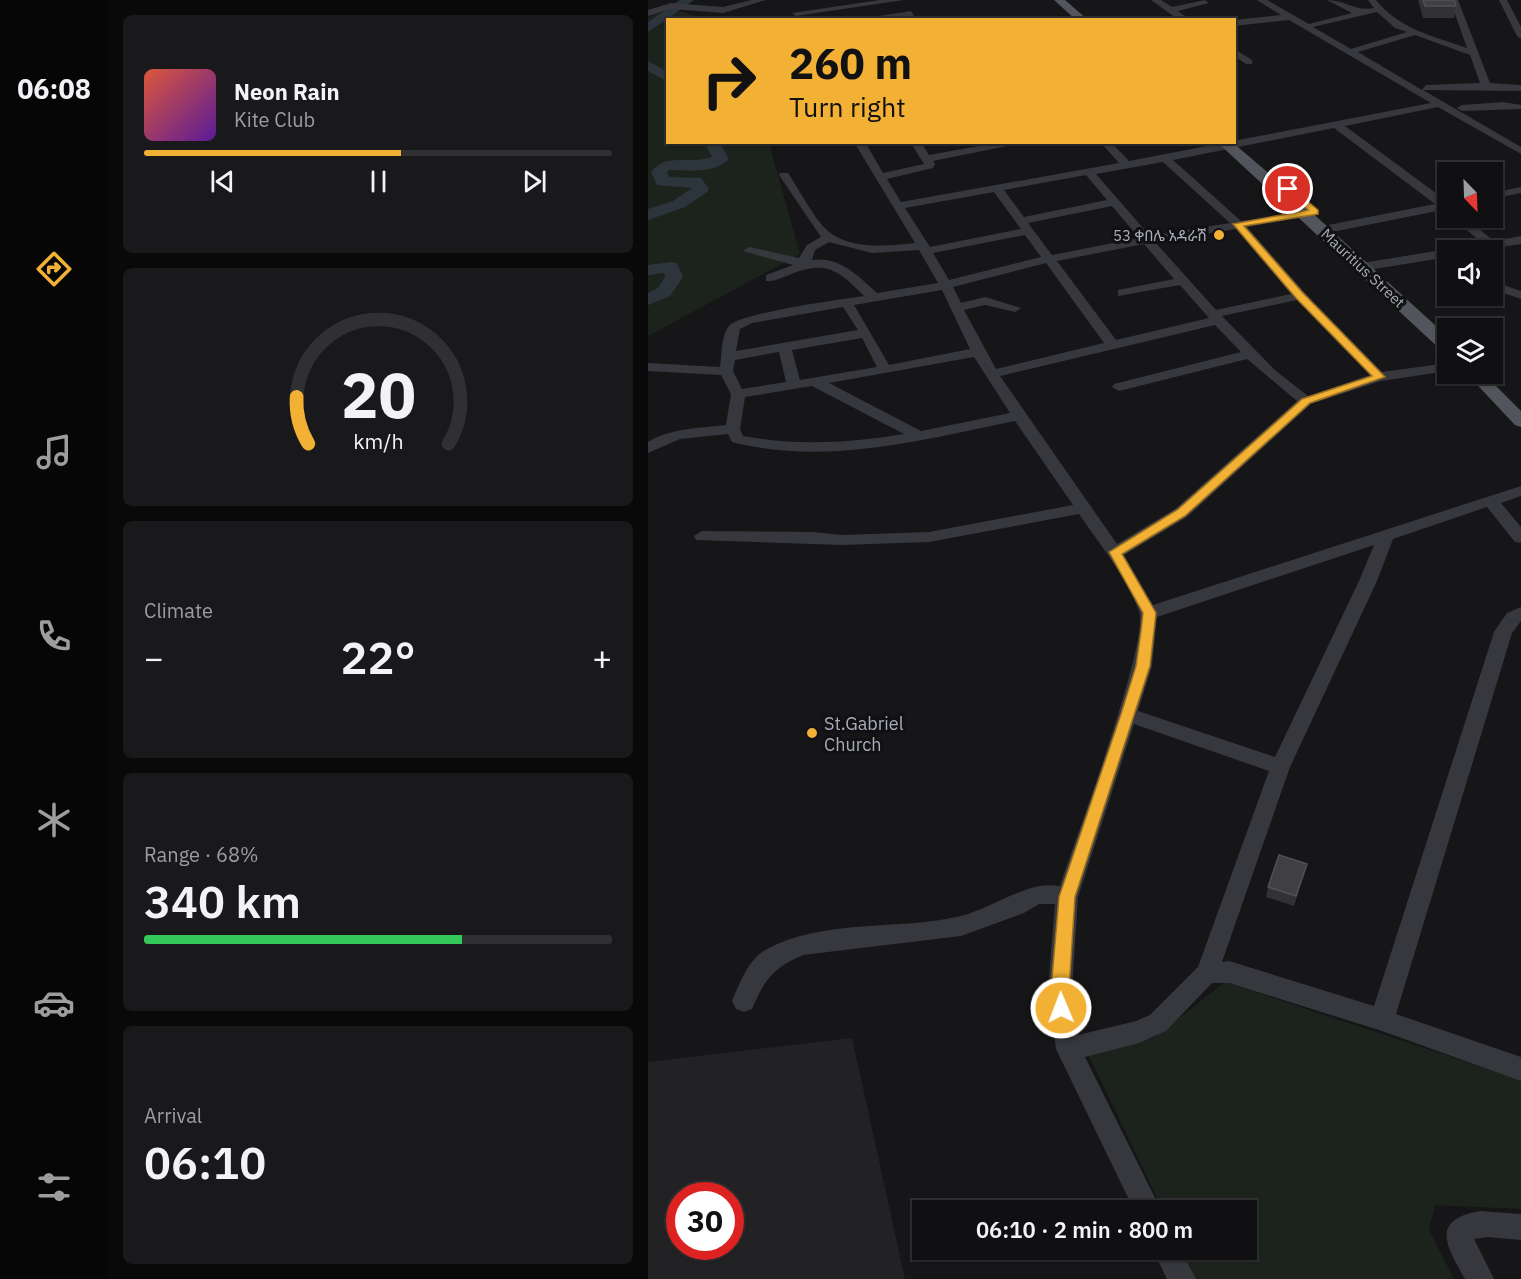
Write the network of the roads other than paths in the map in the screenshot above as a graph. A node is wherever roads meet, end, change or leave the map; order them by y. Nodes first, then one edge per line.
1 (762, 0) edge
2 (803, 0) edge
3 (900, 0) edge
4 (1053, 0) edge
5 (1059, 0) edge
6 (1155, 0) edge
7 (1261, 0) edge
8 (1272, 0) edge
9 (1331, 0) edge
10 (1372, 0) edge
11 (1454, 0) edge
12 (1503, 0) edge
13 (1204, 3) dead end
14 (697, 9) junction
15 (1380, 9) junction
16 (1170, 10) junction
17 (1357, 12) junction
18 (648, 13) edge
19 (795, 16) edge
20 (911, 17) edge
21 (1290, 17) junction
22 (715, 18) edge
23 (1074, 18) edge
24 (1081, 18) edge
25 (1183, 18) edge
26 (1236, 23) edge
27 (1313, 24) junction
28 (1413, 33) junction
29 (1521, 36) edge
30 (1355, 51) junction
31 (1236, 53) edge
32 (1472, 53) junction
33 (1249, 62) dead end
34 (1486, 86) junction
35 (1426, 88) junction
36 (1521, 88) edge
37 (1439, 104) junction
38 (1519, 107) dead end
39 (1462, 108) junction
40 (1336, 124) junction
41 (1521, 142) edge
42 (1236, 143) edge
43 (860, 144) edge
44 (916, 144) edge
45 (1007, 144) edge
46 (1107, 144) edge
47 (1230, 144) edge
48 (1521, 151) edge
49 (1165, 158) junction
50 (927, 159) junction
51 (1126, 165) junction
52 (1089, 172) junction
53 (784, 175) dead end
54 (879, 177) junction
55 (997, 189) junction
56 (1521, 190) edge
57 (1503, 194) edge
58 (1437, 199) edge
59 (1114, 202) junction
60 (897, 206) junction
61 (1437, 208) edge
62 (1310, 213) junction
63 (1021, 221) junction
64 (1238, 224) junction
65 (1471, 228) edge
66 (1327, 230) junction
67 (1030, 231) junction
68 (829, 237) junction
69 (1148, 240) junction
70 (1487, 240) edge
71 (1521, 240) edge
72 (1503, 242) edge
73 (925, 249) junction
74 (749, 251) dead end
75 (1437, 256) edge
76 (1049, 259) junction
77 (807, 263) junction
78 (1368, 266) junction
79 (770, 278) dead end
80 (1182, 281) junction
81 (946, 285) junction
82 (1503, 289) edge
83 (1124, 293) dead end
84 (1521, 295) edge
85 (1300, 296) junction
86 (872, 297) junction
87 (845, 301) junction
88 (955, 308) junction
89 (1015, 308) dead end
90 (1216, 317) junction
91 (1437, 326) edge
92 (866, 333) junction
93 (1437, 336) edge
94 (1112, 344) junction
95 (784, 347) junction
96 (978, 352) junction
97 (1250, 354) junction
98 (727, 364) junction
99 (648, 367) edge
100 (1437, 369) edge
101 (885, 370) junction
102 (992, 374) junction
103 (1379, 377) junction
104 (813, 381) junction
105 (794, 384) junction
106 (1485, 384) edge
107 (1499, 384) edge
108 (1119, 387) dead end
109 (738, 394) junction
110 (1306, 401) junction
111 (1521, 403) edge
112 (1019, 416) junction
113 (1521, 421) edge
114 (733, 429) junction
115 (919, 436) junction
116 (648, 448) edge
117 (1521, 491) edge
118 (1490, 500) junction
119 (1083, 508) junction
120 (1386, 535) junction
121 (702, 536) dead end
122 (1521, 538) edge
123 (1115, 552) junction
124 (1149, 613) junction
125 (1521, 613) edge
126 (1129, 714) junction
127 (1280, 767) junction
128 (1067, 897) junction
129 (1207, 973) junction
130 (744, 1001) dead end
131 (1382, 1020) junction
132 (1068, 1049) junction
133 (1521, 1069) edge
134 (1143, 1200) edge
135 (1521, 1227) edge
136 (1172, 1260) edge
137 (1182, 1279) edge
138 (1480, 1279) edge

1 - 14 street
2 - 19 street
3 - 19 street
3 - 20 street
4 - 23 main road
5 - 24 main road
6 - 16 street
7 - 21 street
8 - 27 street
9 - 17 street
10 - 15 street
11 - 32 street
12 - 29 street
13 - 16 street
14 - 18 street
14 - 22 street
15 - 17 street
15 - 28 street
16 - 25 street
17 - 27 street
21 - 26 street
21 - 30 street
27 - 30 street
28 - 30 street
28 - 32 street
30 - 35 street
30 - 37 street
31 - 33 street
32 - 34 street
34 - 35 street
34 - 36 street
35 - 39 street
37 - 40 street
37 - 48 street
38 - 39 street
39 - 41 street
40 - 42 street
40 - 58 street
43 - 54 street
44 - 50 street
45 - 50 street
46 - 51 street
47 - 49 street
47 - 62 main road, Mauritius Street
49 - 51 street
49 - 64 street
50 - 54 street
51 - 52 street
52 - 55 street
52 - 59 street
53 - 68 street
54 - 60 street
55 - 60 street
55 - 63 street
56 - 57 street
59 - 63 street
59 - 69 street
60 - 73 street
61 - 66 street
62 - 64 street
62 - 66 main road, Mauritius Street
63 - 67 street
64 - 69 street
64 - 85 street
65 - 70 street
66 - 78 main road, Mauritius Street
67 - 73 street
67 - 76 street
68 - 73 street
68 - 77 street
69 - 76 street
69 - 80 street
71 - 72 street
73 - 81 street
74 - 77 street
75 - 78 street
76 - 81 street
76 - 94 street
77 - 79 street
77 - 86 street
78 - 91 main road, Mauritius Street
78 - 93 main road, Mauritius Street
80 - 83 street
80 - 90 street
81 - 86 street
81 - 88 street
82 - 84 street
85 - 90 street
85 - 103 street
86 - 87 street
87 - 92 street
87 - 98 street
88 - 89 street
88 - 96 street
90 - 94 street
90 - 97 street
92 - 95 street
92 - 101 street
94 - 102 street
95 - 98 street
95 - 105 street
96 - 101 street
96 - 102 street
97 - 108 street
97 - 110 street
98 - 99 street
98 - 109 street
100 - 103 street
101 - 104 street
102 - 112 street
103 - 110 street
104 - 105 street
104 - 115 street
105 - 109 street
106 - 113 main road
107 - 111 main road
109 - 114 street
110 - 123 street
112 - 115 street
112 - 119 street
114 - 115 street
114 - 116 street
117 - 118 street
118 - 120 street
118 - 122 street
119 - 121 street
119 - 123 street
120 - 124 street
120 - 127 street
123 - 124 street
124 - 126 street
125 - 131 street
126 - 127 street
126 - 128 street
127 - 129 street
128 - 130 street
128 - 132 street
129 - 131 street
129 - 132 street
131 - 133 street
132 - 134 street
135 - 138 street
136 - 137 street

